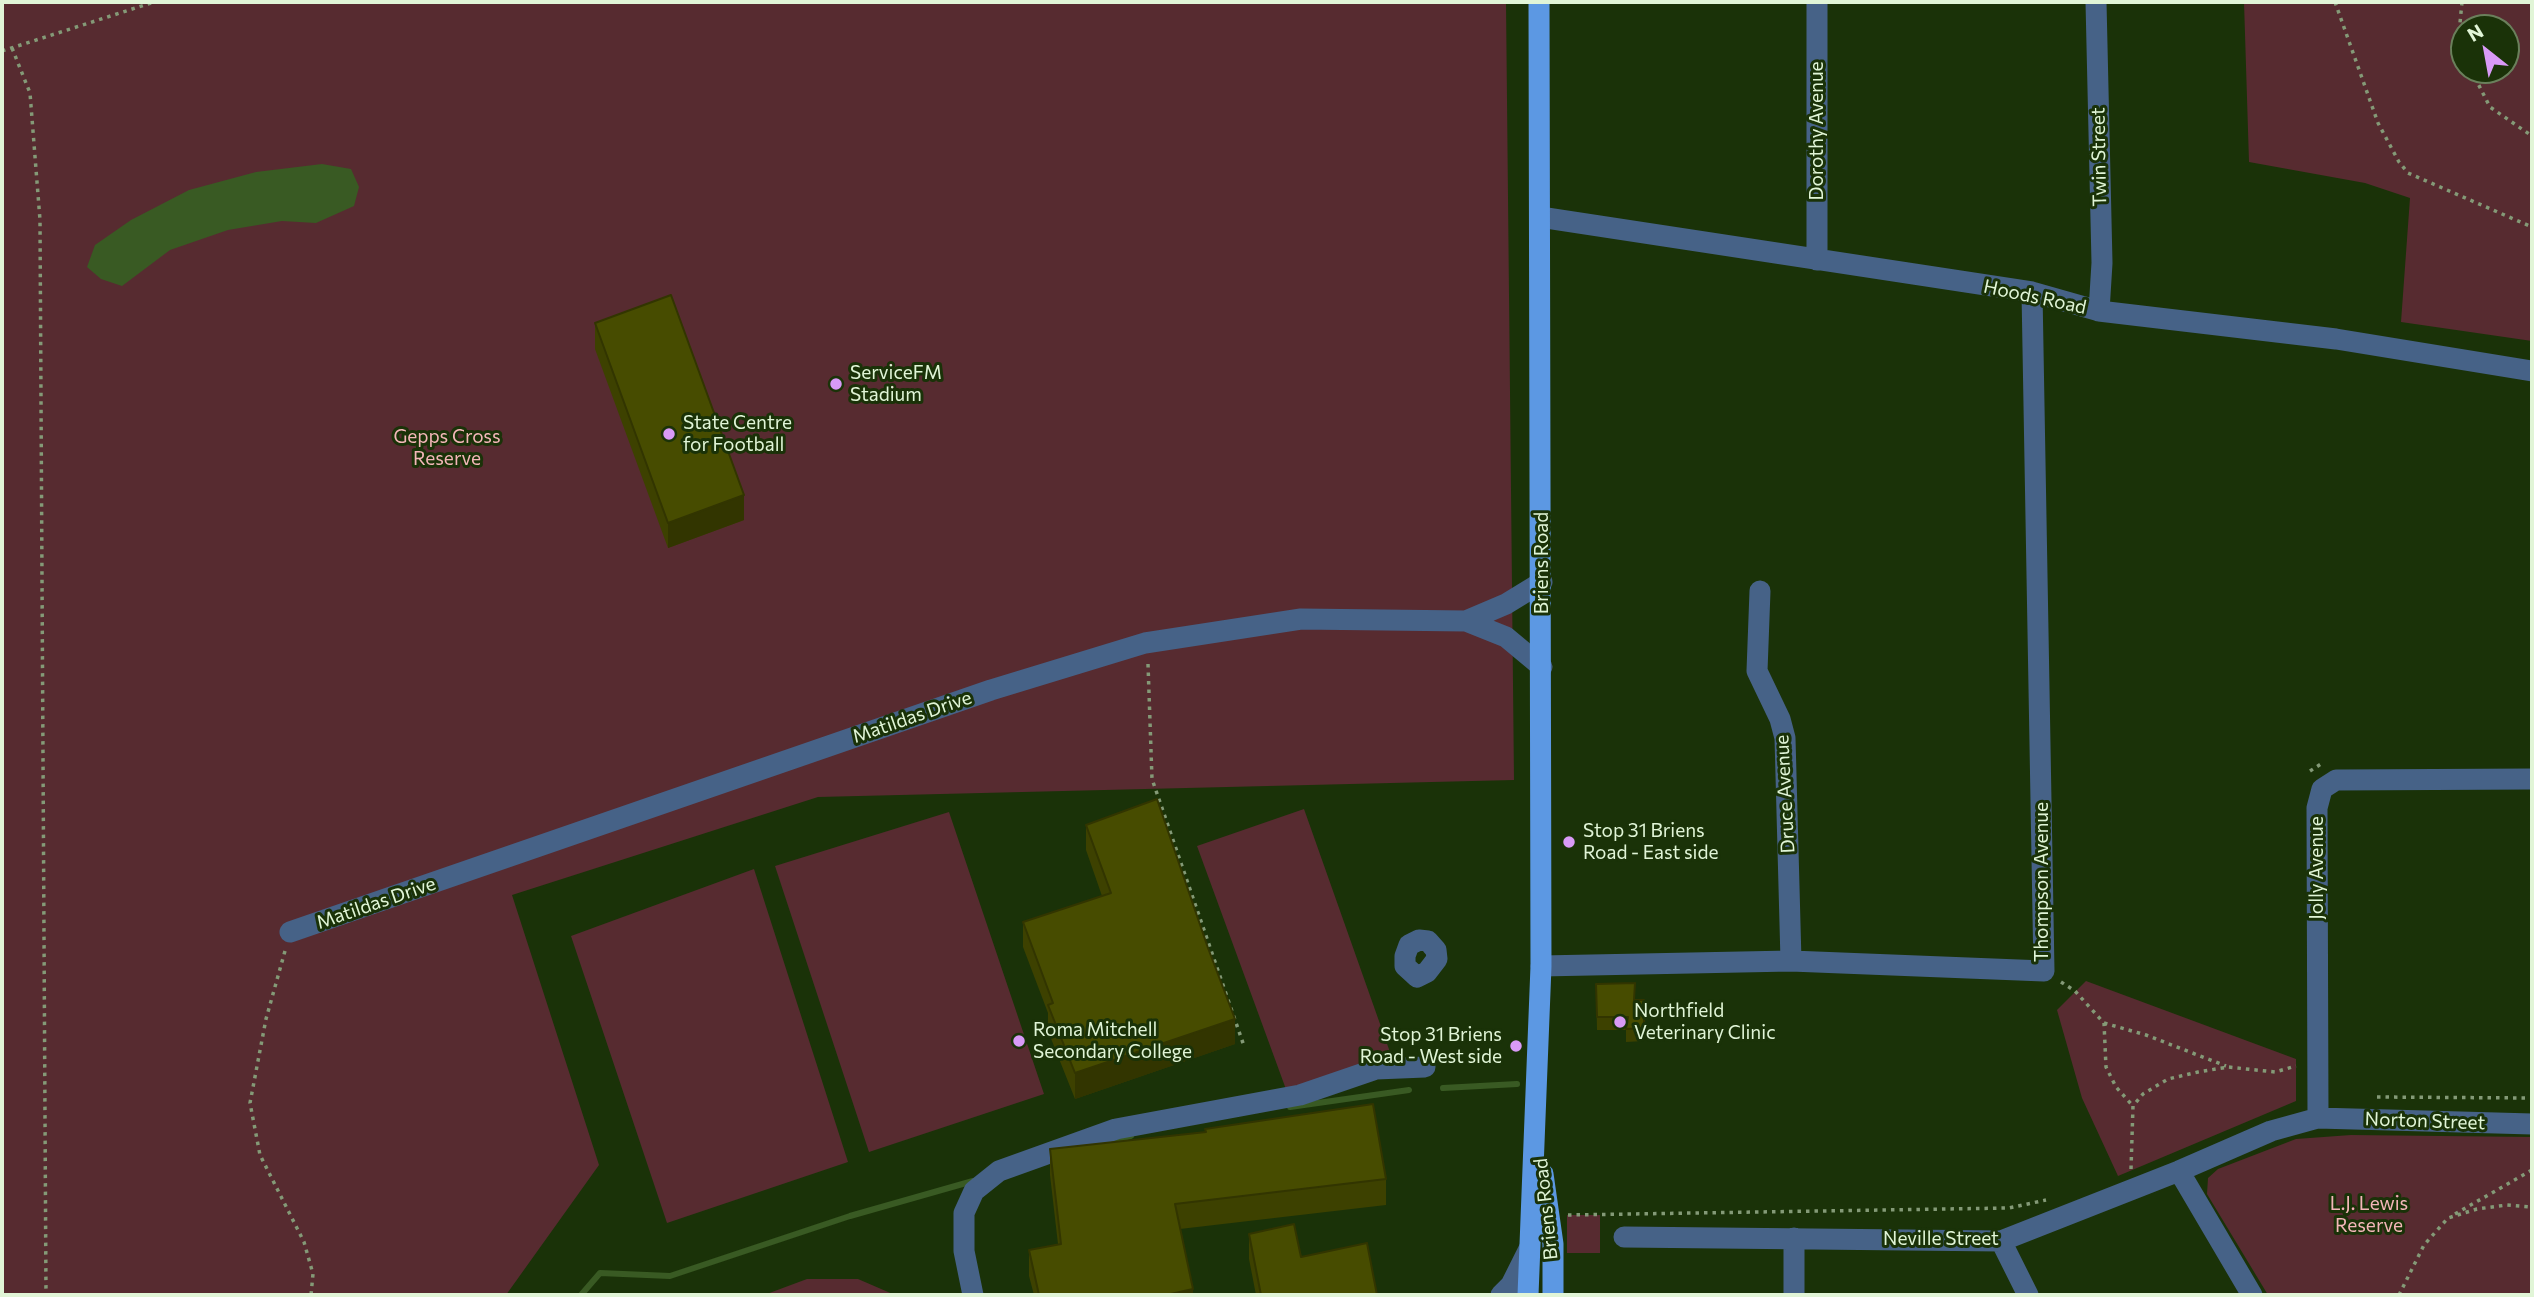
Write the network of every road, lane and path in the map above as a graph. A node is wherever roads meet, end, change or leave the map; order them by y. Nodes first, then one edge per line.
1 (154, 2) edge
2 (1539, 2) edge
3 (1817, 2) edge
4 (2096, 2) edge
5 (2335, 2) edge
6 (12, 48) junction
7 (2, 51) edge
8 (2478, 84) edge
9 (2532, 136) edge
10 (1539, 217) junction
11 (2532, 227) edge
12 (1817, 260) junction
13 (2032, 292) junction
14 (2099, 311) junction
15 (2532, 371) edge
16 (1542, 582) junction
17 (1760, 590) dead end
18 (1466, 621) junction
19 (1148, 655) dead end
20 (1542, 667) junction
21 (2326, 761) dead end
22 (2306, 774) dead end
23 (2532, 779) edge
24 (290, 932) joint
25 (1791, 961) junction
26 (1541, 966) junction
27 (2044, 971) junction
28 (2104, 1023) junction
29 (1244, 1046) dead end
30 (2296, 1059) dead end
31 (1425, 1067) dead end
32 (2228, 1067) junction
33 (2375, 1097) dead end
34 (2532, 1098) edge
35 (2133, 1106) junction
36 (2318, 1118) junction
37 (1537, 1123) junction
38 (2532, 1124) edge
39 (2532, 1170) edge
40 (2131, 1171) dead end
41 (2179, 1171) junction
42 (2055, 1198) dead end
43 (2532, 1207) edge
44 (1567, 1215) dead end
45 (2448, 1218) junction
46 (1624, 1237) dead end
47 (1794, 1238) junction
48 (2001, 1241) junction
49 (1529, 1249) junction
50 (46, 1295) edge
51 (311, 1295) edge
52 (973, 1295) edge
53 (1501, 1295) edge
54 (1528, 1295) edge
55 (1553, 1295) edge
56 (1794, 1295) edge
57 (2028, 1295) edge
58 (2252, 1295) edge
59 (2399, 1295) edge

1 - 6 path
2 - 10 main road, Briens Road
3 - 12 street, Dorothy Avenue
4 - 14 street, Twin Street
5 - 11 path
6 - 7 path
6 - 50 path
8 - 9 path
10 - 12 street, Hoods Road
10 - 16 main road, Briens Road
12 - 13 street, Hoods Road
13 - 14 street, Hoods Road
13 - 27 street, Thompson Avenue
14 - 15 street, Hoods Road
16 - 18 street
16 - 20 main road, Briens Road
17 - 25 street, Druce Avenue
18 - 20 street, Matildas Drive
18 - 24 street, Matildas Drive
19 - 29 path
20 - 26 main road, Briens Road
21 - 22 path
23 - 36 street, Jolly Avenue
24 - 51 path
25 - 26 street, Thompson Avenue
25 - 27 street, Thompson Avenue
26 - 37 main road, Briens Road
27 - 28 path
28 - 32 path
28 - 35 path
30 - 32 path
31 - 52 street
32 - 35 path
33 - 34 path
35 - 40 path
36 - 38 street, Norton Street
36 - 41 street, Neville Street
37 - 49 main road, Briens Road
37 - 55 main road, Briens Road
39 - 45 path
41 - 48 street, Neville Street
41 - 58 street
42 - 44 path
43 - 45 path
45 - 59 path
46 - 47 street, Neville Street
47 - 48 street, Neville Street
47 - 56 street
48 - 57 street
49 - 53 street
49 - 54 main road, Briens Road

